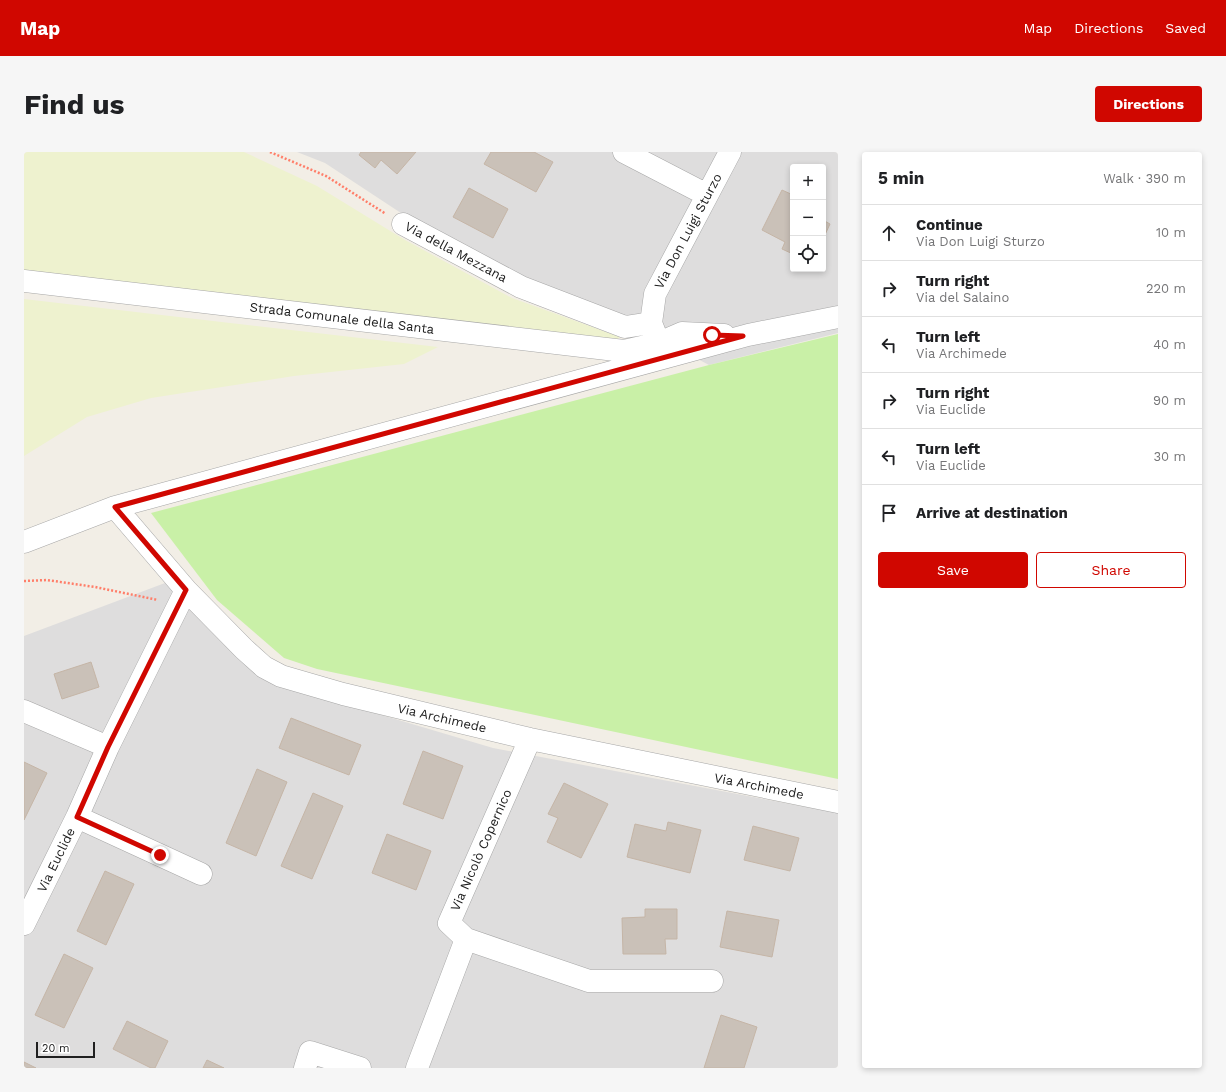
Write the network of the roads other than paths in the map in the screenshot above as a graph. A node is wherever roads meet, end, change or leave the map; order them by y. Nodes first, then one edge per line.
1 (624, 152) edge
2 (730, 152) edge
3 (707, 195) junction
4 (403, 224) road end
5 (24, 281) edge
6 (838, 317) edge
7 (651, 323) junction
8 (743, 336) junction
9 (659, 343) junction
10 (115, 507) junction
11 (24, 542) edge
12 (182, 599) junction
13 (24, 711) edge
14 (530, 739) junction
15 (108, 747) junction
16 (838, 802) edge
17 (77, 817) junction
18 (201, 874) dead end
19 (24, 924) edge
20 (466, 939) junction
21 (712, 981) dead end
22 (305, 1068) edge
23 (360, 1068) edge
24 (417, 1068) edge

1 - 3 street
2 - 3 street, Via Don Luigi Sturzo
3 - 7 street, Via Don Luigi Sturzo
4 - 7 street, Via della Mezzana
5 - 9 street, Strada Comunale della Santa
6 - 8 street
7 - 9 street, Via Don Luigi Sturzo
8 - 9 street
8 - 10 street
10 - 11 street
10 - 12 street, Via Archimede
12 - 14 street, Via Archimede
12 - 15 street, Via Euclide
13 - 15 street
14 - 16 street, Via Archimede
14 - 20 street, Via Nicolò Copernico
15 - 17 street, Via Euclide
17 - 18 street, Via Euclide
17 - 19 street, Via Euclide
20 - 21 street
20 - 24 street
22 - 23 street

